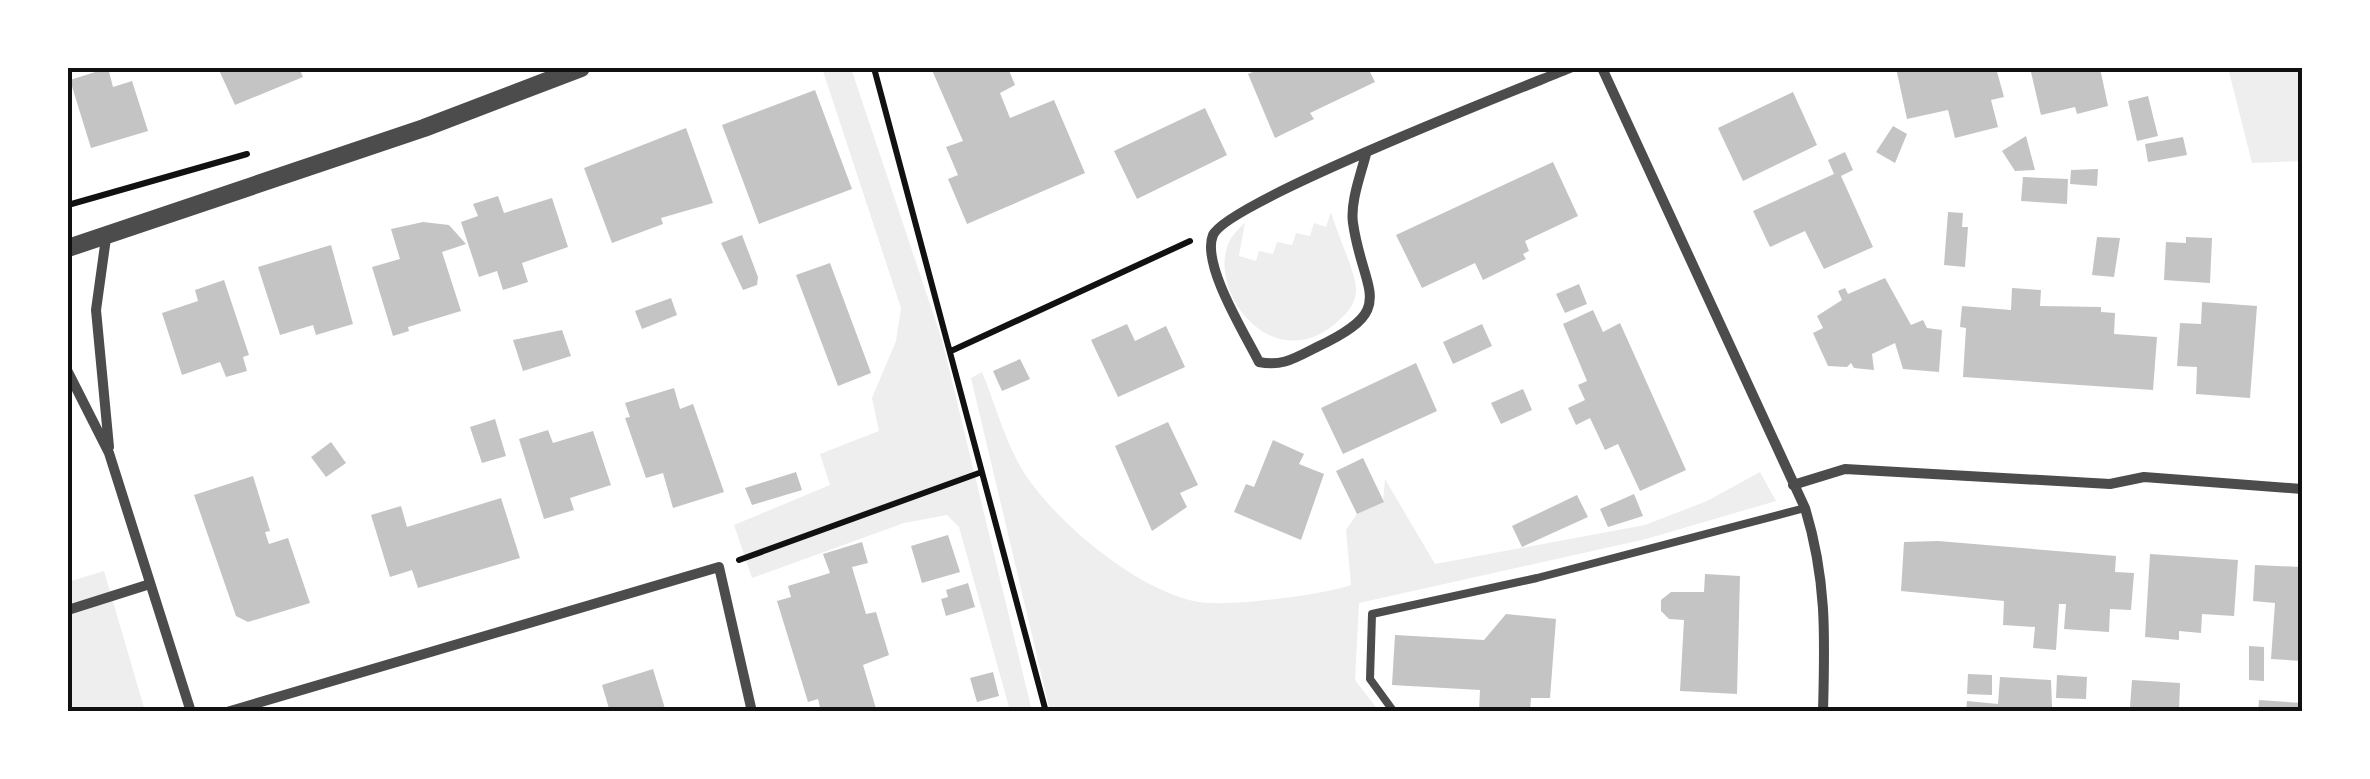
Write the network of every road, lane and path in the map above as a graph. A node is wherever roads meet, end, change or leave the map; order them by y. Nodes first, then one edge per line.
1 (582, 68) edge
2 (874, 68) edge
3 (1570, 68) edge
4 (1602, 68) edge
5 (252, 153) dead end
6 (1366, 154) junction
7 (68, 205) edge
8 (1212, 236) junction
9 (106, 238) junction
10 (68, 248) edge
11 (951, 351) junction
12 (68, 372) edge
13 (109, 452) junction
14 (979, 473) junction
15 (1793, 486) junction
16 (2302, 489) edge
17 (1806, 508) junction
18 (718, 567) junction
19 (150, 584) junction
20 (68, 610) edge
21 (191, 712) edge
22 (227, 712) edge
23 (752, 712) edge
24 (1046, 712) edge
25 (1394, 712) edge
26 (1823, 712) edge

1 - 9 street
2 - 11 path
3 - 6 street
4 - 15 street
5 - 7 path
6 - 8 street
6 - 8 street
8 - 11 path
9 - 10 street
9 - 13 street
11 - 14 path
12 - 13 street
13 - 19 street
14 - 18 path
14 - 24 path
15 - 16 street
15 - 17 street
17 - 25 lane
17 - 26 street
18 - 22 street
18 - 23 street
19 - 20 street
19 - 21 street

